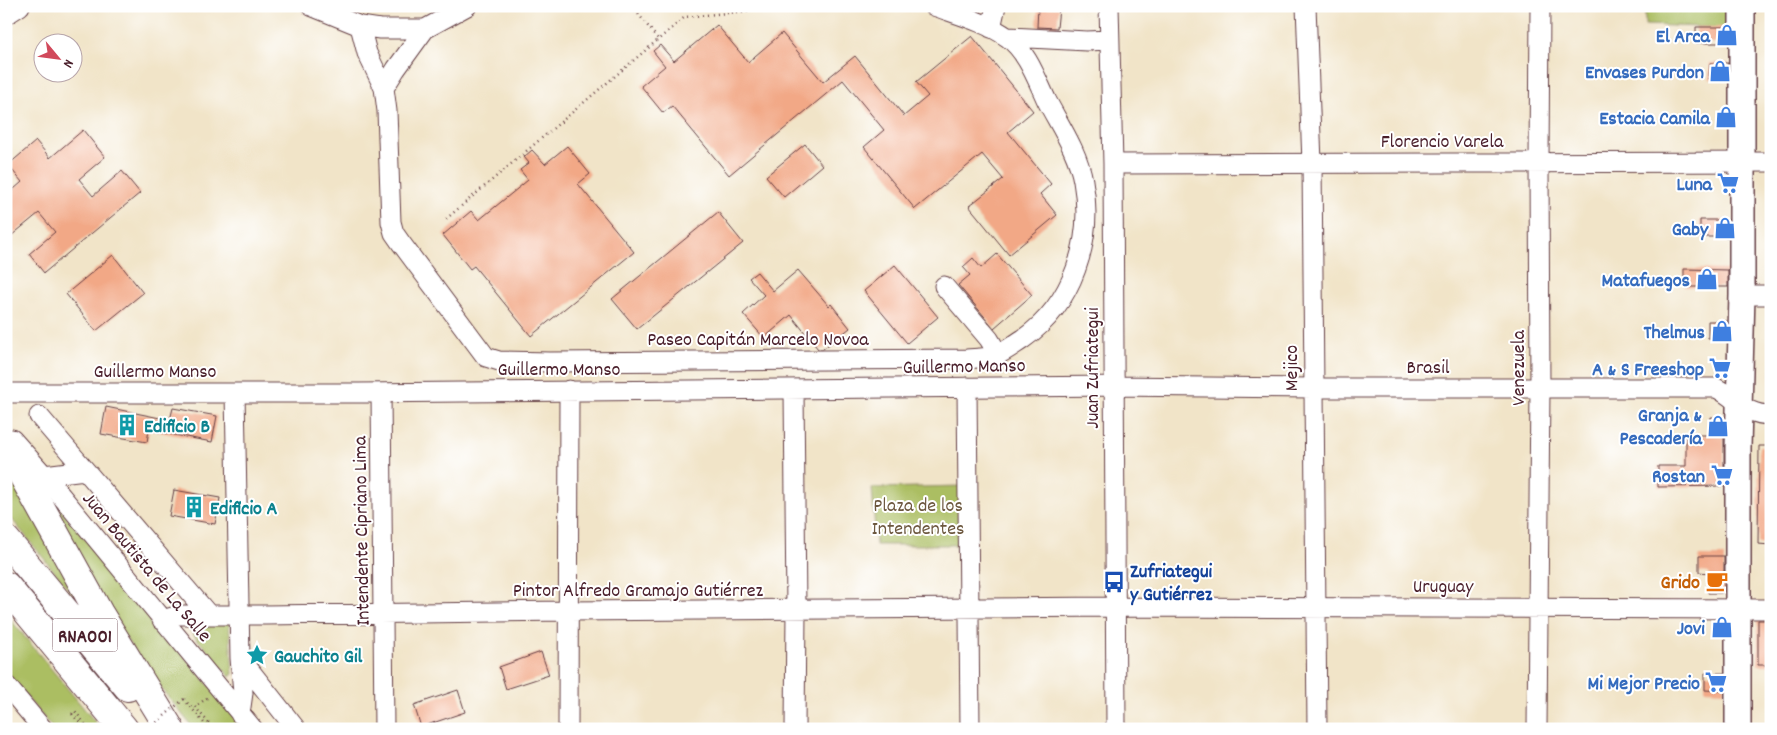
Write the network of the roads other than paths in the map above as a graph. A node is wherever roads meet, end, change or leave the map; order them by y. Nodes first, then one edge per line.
1 (20, 6) edge
2 (311, 6) edge
3 (466, 6) edge
4 (934, 6) edge
5 (996, 6) edge
6 (1109, 6) edge
7 (1306, 6) edge
8 (1540, 6) edge
9 (1742, 6) edge
10 (6, 15) edge
11 (360, 26) junction
12 (991, 28) junction
13 (425, 29) junction
14 (1008, 37) junction
15 (1109, 40) junction
16 (384, 88) junction
17 (1742, 162) junction
18 (1771, 162) edge
19 (1312, 163) junction
20 (1539, 163) junction
21 (1113, 164) junction
22 (944, 286) dead end
23 (1742, 295) junction
24 (1771, 295) edge
25 (998, 354) junction
26 (1113, 386) junction
27 (967, 387) junction
28 (1313, 388) junction
29 (1540, 388) junction
30 (569, 390) junction
31 (794, 390) junction
32 (6, 393) edge
33 (235, 393) junction
34 (381, 393) junction
35 (1738, 403) junction
36 (1771, 415) edge
37 (39, 416) dead end
38 (6, 433) edge
39 (6, 446) edge
40 (85, 470) junction
41 (44, 475) junction
42 (6, 540) edge
43 (6, 586) edge
44 (1114, 607) junction
45 (968, 608) junction
46 (1316, 608) junction
47 (1539, 608) junction
48 (1738, 608) junction
49 (1771, 609) edge
50 (796, 610) junction
51 (568, 611) junction
52 (208, 614) junction
53 (383, 614) junction
54 (239, 615) junction
55 (162, 620) junction
56 (240, 658) junction
57 (6, 685) edge
58 (240, 714) junction
59 (43, 729) edge
60 (124, 729) edge
61 (163, 729) edge
62 (170, 729) edge
63 (252, 729) edge
64 (296, 729) edge
65 (384, 729) edge
66 (568, 729) edge
67 (795, 729) edge
68 (970, 729) edge
69 (1116, 729) edge
70 (1317, 729) edge
71 (1537, 729) edge
72 (1738, 729) edge

1 - 10 street
2 - 11 street
3 - 13 street
4 - 12 street, Paseo Capitán Marcelo Novoa
5 - 12 street
6 - 15 street, Juan Zufriategui
7 - 19 street, Mejico
8 - 20 street, Venezuela
9 - 17 main road
11 - 13 street
11 - 16 street
12 - 14 street, Paseo Capitán Marcelo Novoa
13 - 16 street
14 - 15 street
14 - 25 street, Paseo Capitán Marcelo Novoa
15 - 21 street, Juan Zufriategui
16 - 25 street, Paseo Capitán Marcelo Novoa
17 - 18 street, Florencio Varela
17 - 20 street, Florencio Varela
17 - 23 main road
19 - 20 street, Florencio Varela
19 - 21 street, Florencio Varela
19 - 28 street, Mejico
20 - 29 street, Venezuela
21 - 26 street, Juan Zufriategui
22 - 25 street
23 - 24 street
23 - 35 main road
26 - 27 street, Guillermo Manso
26 - 28 street, Brasil
26 - 44 street, Juan Zufriategui
27 - 31 street, Guillermo Manso
27 - 45 street
28 - 29 street, Brasil
28 - 46 street, Mejico
29 - 35 street, Brasil
29 - 47 street, Venezuela
30 - 31 street, Guillermo Manso
30 - 34 street, Guillermo Manso
30 - 51 street
31 - 50 street
32 - 33 street, Guillermo Manso
33 - 34 street, Guillermo Manso
33 - 54 street
34 - 53 street, Intendente Cipriano Lima
35 - 36 street, Brasil
35 - 48 main road
37 - 40 street
38 - 41 street, Juan Bautista de La Salle
39 - 62 highway
40 - 41 street
40 - 52 street
41 - 55 street, Juan Bautista de La Salle
42 - 61 highway, RNA001
43 - 60 highway, RNA001
44 - 45 street, Pintor Alfredo Gramajo Gutiérrez
44 - 46 street, Uruguay
44 - 69 street, Juan Zufriategui
45 - 50 street, Pintor Alfredo Gramajo Gutiérrez
45 - 68 street
46 - 47 street, Uruguay
46 - 70 street, Mejico
47 - 48 street, Uruguay
47 - 71 street, Venezuela
48 - 49 street, Uruguay
48 - 72 main road
50 - 51 street, Pintor Alfredo Gramajo Gutiérrez
50 - 67 street
51 - 53 street, Pintor Alfredo Gramajo Gutiérrez
51 - 66 street
52 - 54 street, Pintor Alfredo Gramajo Gutiérrez
52 - 55 street, Pintor Alfredo Gramajo Gutiérrez
53 - 54 street, Pintor Alfredo Gramajo Gutiérrez
53 - 65 street, Intendente Cipriano Lima
54 - 56 street
55 - 58 street, Juan Bautista de La Salle
56 - 58 street
56 - 64 street
57 - 59 street
58 - 63 street, Juan Bautista de La Salle

